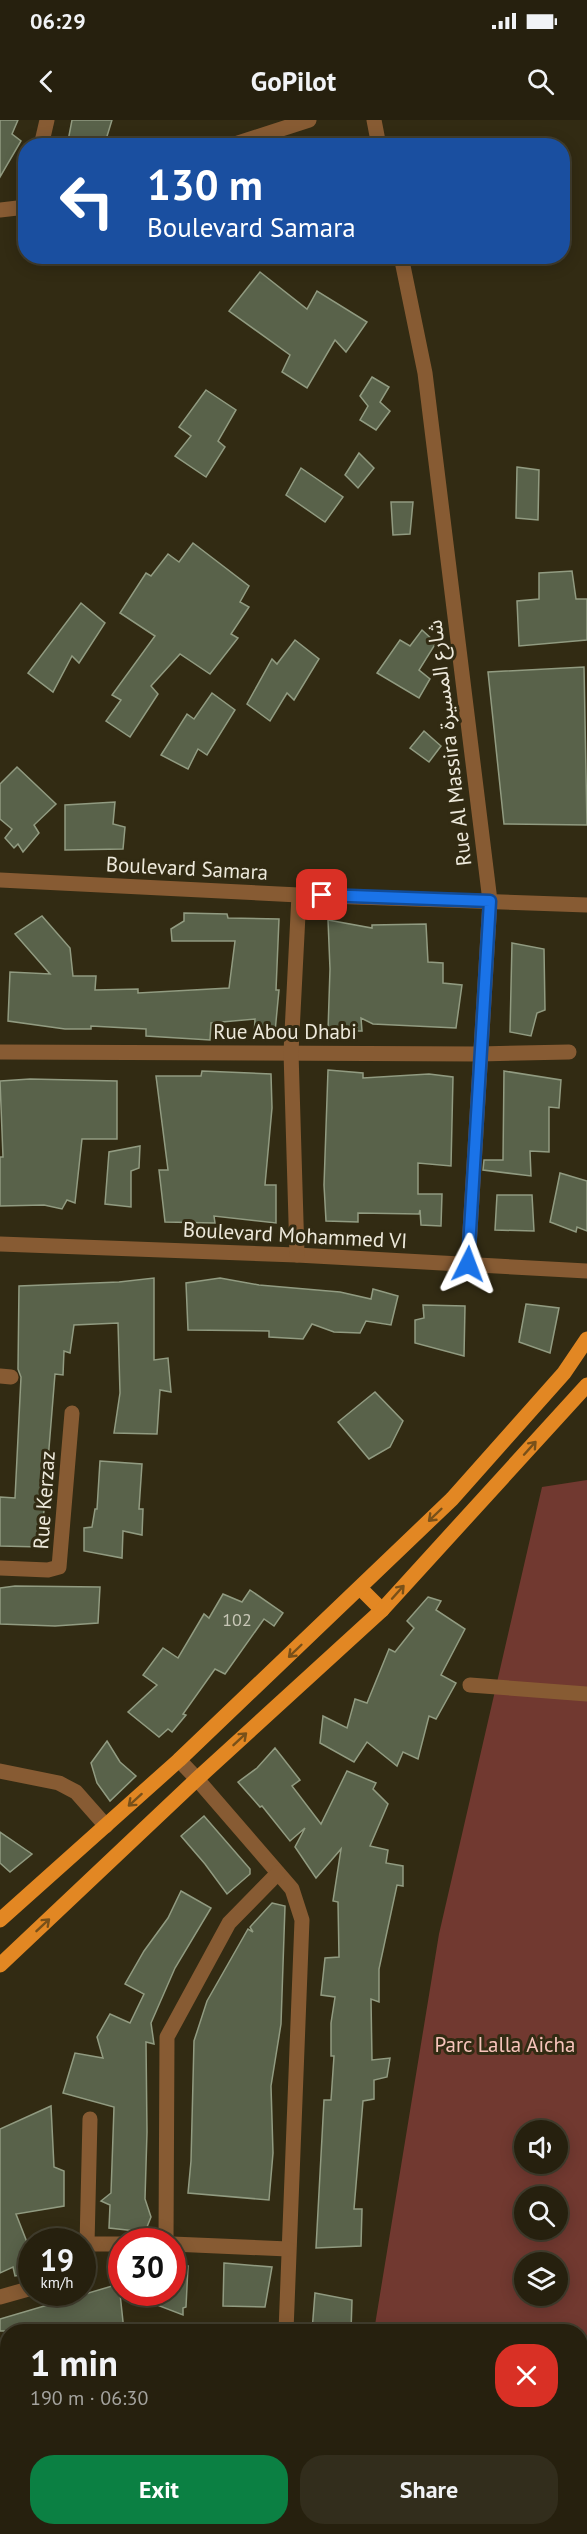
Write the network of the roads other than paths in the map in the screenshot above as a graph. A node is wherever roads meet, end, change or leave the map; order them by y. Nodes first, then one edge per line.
1 (47, 120) edge
2 (309, 120) edge
3 (374, 120) edge
4 (43, 138) edge
5 (254, 138) edge
6 (377, 138) edge
7 (18, 208) edge
8 (0, 210) edge
9 (402, 264) edge
10 (0, 880) edge
11 (299, 895) junction
12 (490, 901) junction
13 (587, 905) edge
14 (0, 1052) edge
15 (291, 1052) junction
16 (569, 1052) dead end
17 (479, 1054) junction
18 (0, 1244) edge
19 (297, 1255) junction
20 (468, 1264) junction
21 (587, 1271) edge
22 (587, 1339) edge
23 (587, 1385) edge
24 (72, 1413) dead end
25 (452, 1499) junction
26 (468, 1515) junction
27 (0, 1568) edge
28 (360, 1588) junction
29 (382, 1610) junction
30 (470, 1685) dead end
31 (587, 1694) edge
32 (179, 1760) junction
33 (0, 1771) edge
34 (197, 1779) junction
35 (106, 1826) junction
36 (278, 1873) junction
37 (6, 1906) edge
38 (0, 1920) edge
39 (0, 1965) edge
40 (90, 2119) dead end
41 (87, 2228) edge
42 (166, 2228) edge
43 (186, 2245) edge
44 (288, 2249) junction
45 (18, 2292) edge
46 (0, 2296) edge
47 (286, 2324) edge

1 - 4 street
2 - 5 street
3 - 6 street
7 - 8 street
9 - 12 street, Rue Al Massira شارع المسيرة
10 - 11 street, Boulevard Samara
11 - 12 street, Boulevard Samara
11 - 15 street
12 - 13 street, Boulevard Samara
12 - 17 street, Rue Al Massira شارع المسيرة
14 - 15 street, Rue Abou Dhabi
15 - 17 street, Rue Abou Dhabi
15 - 19 street
16 - 17 street, Rue Abou Dhabi
17 - 20 street, Rue Al Massira شارع المسيرة
18 - 19 street, Boulevard Mohammed VI
19 - 20 street, Boulevard Mohammed VI
20 - 21 street, Boulevard Mohammed VI
22 - 25 main road
26 -> 23 main road
24 - 27 street, Rue Kerzaz
25 - 26 main road
25 -> 28 main road
29 -> 26 main road
28 - 29 main road
28 -> 32 main road
34 -> 29 main road
30 - 31 street
32 - 34 street
32 -> 35 main road
33 - 35 street
34 - 36 street
39 -> 34 main road
35 - 37 main road
36 - 42 street
36 - 44 street
37 - 38 main road
40 - 41 street
43 - 44 street
44 - 47 street
45 - 46 street

